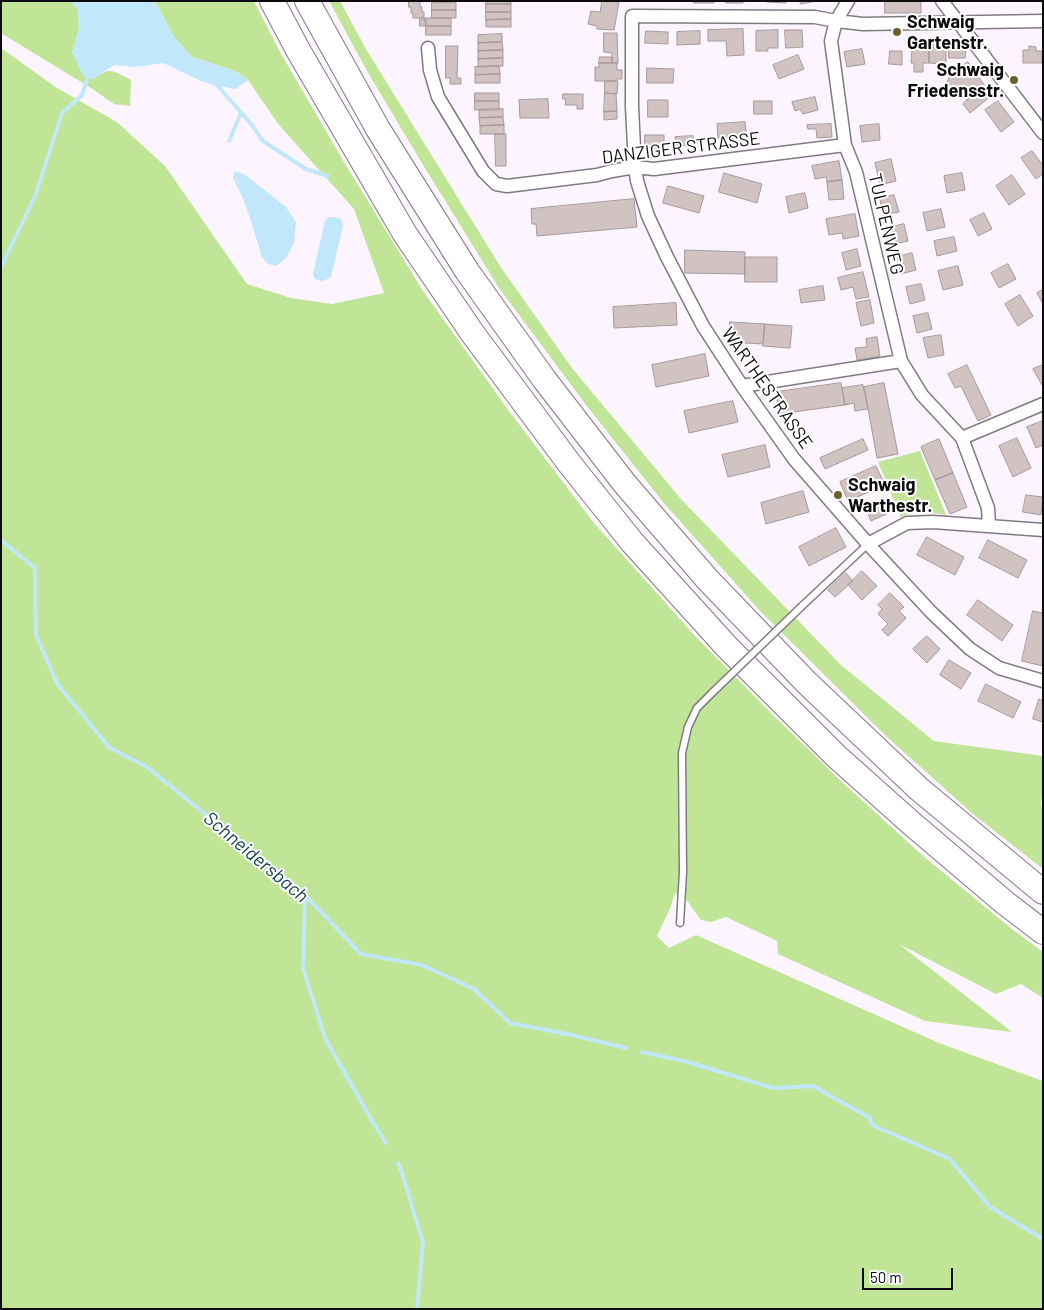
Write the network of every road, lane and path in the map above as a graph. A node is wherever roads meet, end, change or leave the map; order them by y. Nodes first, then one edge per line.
1 (272, 1) edge
2 (307, 1) edge
3 (848, 1) edge
4 (942, 1) edge
5 (836, 21) junction
6 (1043, 21) edge
7 (958, 23) junction
8 (428, 48) dead end
9 (1043, 134) edge
10 (845, 146) junction
11 (635, 167) junction
12 (901, 361) junction
13 (742, 386) junction
14 (1043, 404) edge
15 (962, 438) junction
16 (989, 526) junction
17 (1043, 530) edge
18 (868, 544) junction
19 (1043, 681) edge
20 (1043, 892) edge
21 (680, 923) dead end
22 (1043, 932) edge

1 - 22 highway
2 - 20 highway
3 - 5 street, TULPENWEG
4 - 7 street
5 - 7 street
5 - 10 street, TULPENWEG
5 - 11 street, WARTHESTRASSE
6 - 7 street
7 - 9 street
8 - 11 street, DANZIGER STRASSE
10 - 11 street, DANZIGER STRASSE
10 - 12 street, TULPENWEG
11 - 13 street, WARTHESTRASSE
12 - 13 street
12 - 15 street, TULPENWEG
13 - 18 street, WARTHESTRASSE
14 - 15 street
15 - 16 street, TULPENWEG
16 - 17 street
16 - 18 street
18 - 19 street, WARTHESTRASSE
18 - 21 lane, bridge

